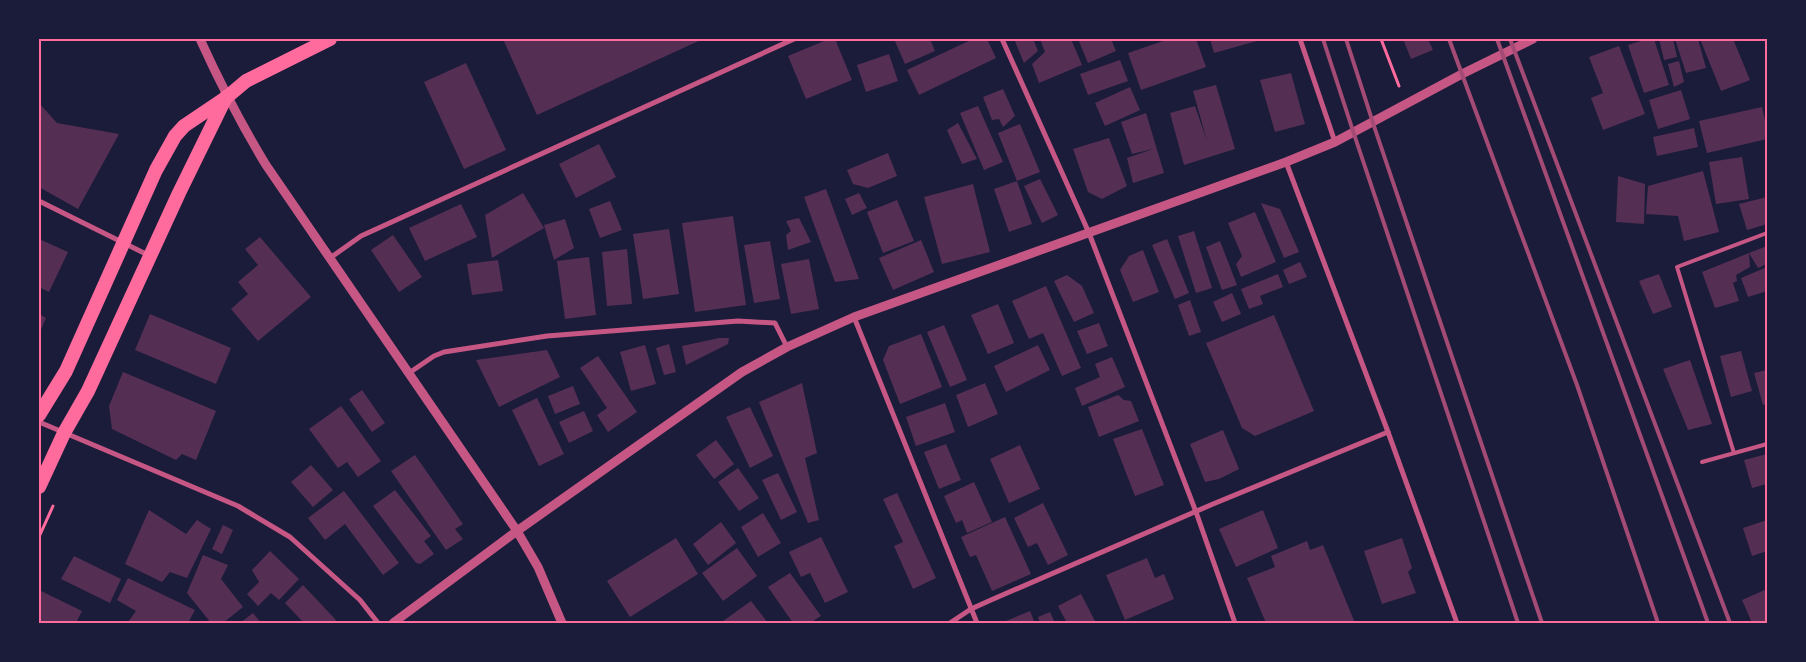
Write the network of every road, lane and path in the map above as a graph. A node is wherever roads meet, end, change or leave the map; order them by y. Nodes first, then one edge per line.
1 (200, 39) edge
2 (330, 39) edge
3 (794, 39) edge
4 (1002, 39) edge
5 (1300, 39) edge
6 (1382, 39) edge
7 (1534, 39) edge
8 (1400, 88) dead end
9 (227, 97) junction
10 (1335, 142) junction
11 (1286, 162) junction
12 (39, 202) edge
13 (1089, 233) junction
14 (1767, 233) edge
15 (123, 243) junction
16 (151, 256) junction
17 (330, 258) junction
18 (854, 317) junction
19 (788, 347) junction
20 (409, 373) junction
21 (39, 415) edge
22 (39, 422) edge
23 (1388, 432) junction
24 (64, 433) junction
25 (1767, 444) edge
26 (1734, 453) junction
27 (1702, 462) dead end
28 (39, 487) edge
29 (55, 502) dead end
30 (1196, 512) junction
31 (517, 531) junction
32 (39, 537) edge
33 (971, 609) junction
34 (378, 623) edge
35 (393, 623) edge
36 (562, 623) edge
37 (950, 623) edge
38 (977, 623) edge
39 (1235, 623) edge
40 (1457, 623) edge

1 - 9 street
2 - 9 highway
3 - 17 street
4 - 13 street
5 - 10 street
6 - 8 path
7 - 10 street
9 - 15 highway
9 - 16 highway
9 - 17 street
10 - 11 street
11 - 13 street
11 - 23 street
12 - 15 street
13 - 18 street
13 - 30 street
14 - 26 lane
15 - 16 street
15 - 21 highway
16 - 24 highway
17 - 20 street
18 - 19 street
18 - 33 street
19 - 20 street
19 - 31 street
20 - 31 street
22 - 24 street
23 - 30 street
23 - 40 street
24 - 28 highway
24 - 34 street
25 - 26 lane
26 - 27 lane
29 - 32 path
30 - 33 street
30 - 39 street
31 - 35 street
31 - 36 street
33 - 37 street
33 - 38 street

